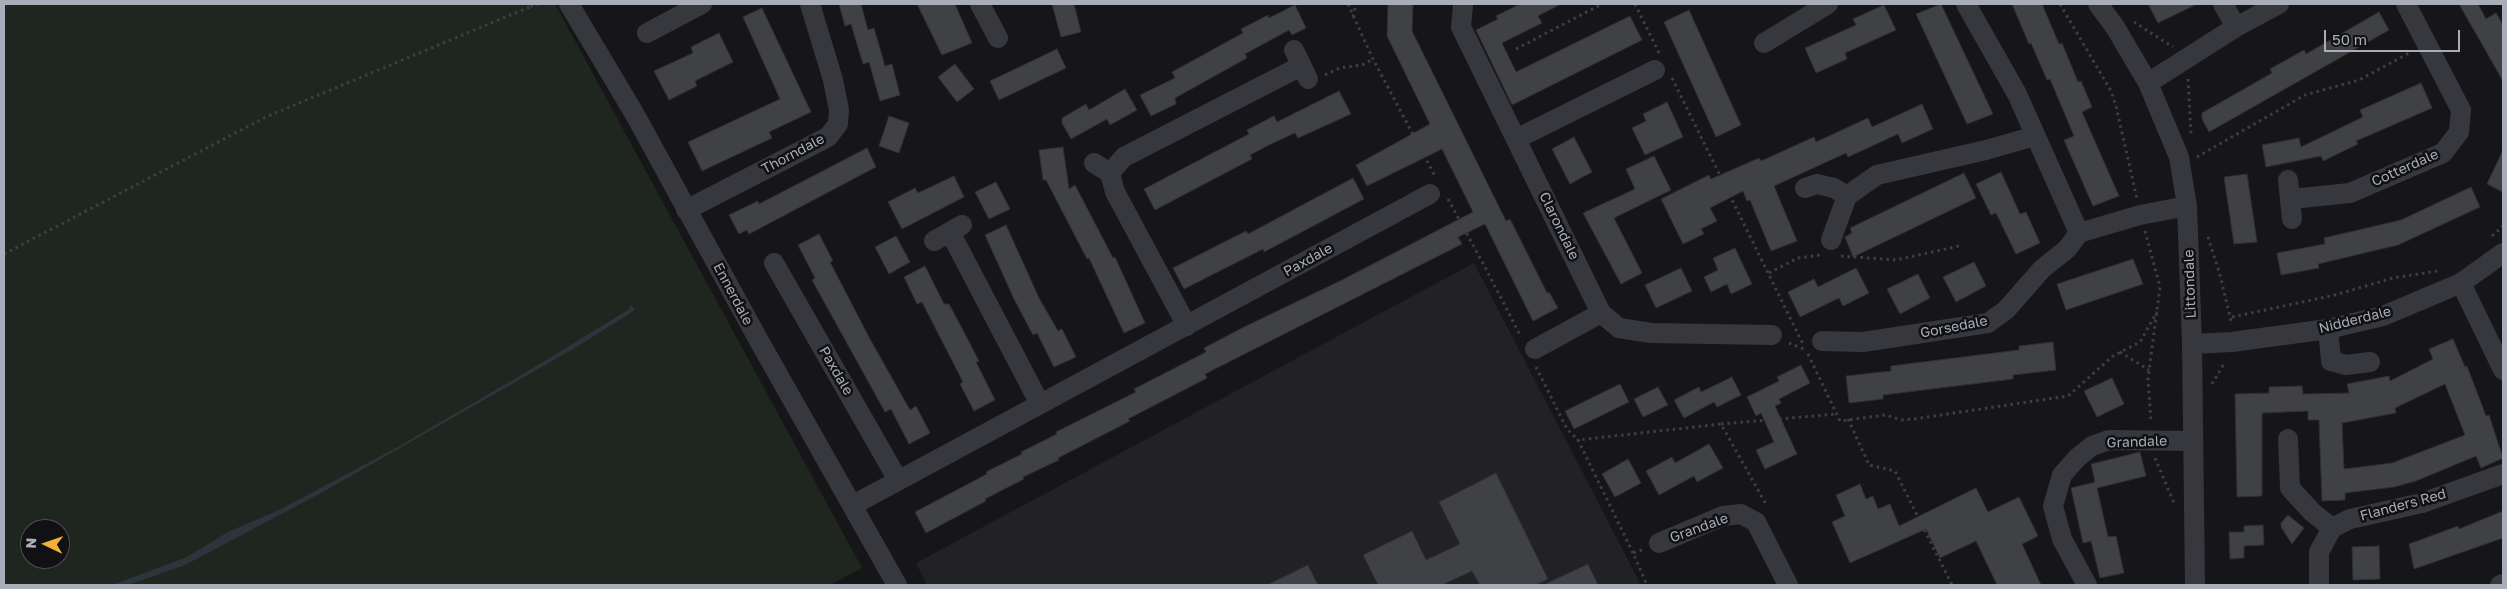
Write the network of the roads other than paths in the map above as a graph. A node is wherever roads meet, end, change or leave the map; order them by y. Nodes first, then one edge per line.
1 (569, 4) edge
2 (702, 4) edge
3 (810, 4) edge
4 (980, 4) edge
5 (1463, 4) edge
6 (1828, 4) edge
7 (1966, 4) edge
8 (2098, 4) edge
9 (2223, 4) edge
10 (2280, 4) edge
11 (2406, 4) edge
12 (2236, 27) junction
13 (647, 33) dead end
14 (998, 38) dead end
15 (1764, 43) dead end
16 (1301, 65) road end
17 (1662, 66) road end
18 (2148, 82) junction
19 (2035, 136) junction
20 (1516, 139) junction
21 (1805, 188) dead end
22 (1437, 190) road end
23 (1846, 196) junction
24 (2187, 206) junction
25 (686, 210) junction
26 (2292, 219) dead end
27 (949, 233) dead end
28 (2079, 233) junction
29 (1832, 250) road end
30 (2503, 253) edge
31 (774, 263) dead end
32 (2461, 283) junction
33 (1601, 313) junction
34 (1187, 326) junction
35 (2328, 329) junction
36 (1772, 336) road end
37 (2192, 344) junction
38 (1814, 346) road end
39 (1529, 349) road end
40 (2370, 362) dead end
41 (2503, 370) edge
42 (1040, 404) junction
43 (2288, 439) dead end
44 (2193, 440) junction
45 (2503, 474) edge
46 (898, 480) junction
47 (853, 505) junction
48 (2332, 528) junction
49 (1659, 543) road end
50 (898, 585) edge
51 (1788, 585) edge
52 (2087, 585) edge
53 (2195, 585) edge
54 (2319, 585) edge

1 - 25 street, Ennerdale
2 - 13 street
3 - 25 street, Thorndale
4 - 14 street
5 - 20 street, Clarondale
6 - 15 street
7 - 19 street
8 - 18 street, Littondale
9 - 12 street
10 - 12 street
11 - 26 street, Cotterdale
12 - 18 street
16 - 34 street
17 - 20 street
18 - 24 street, Littondale
19 - 23 street
19 - 28 street
20 - 33 street, Clarondale
21 - 23 street
22 - 34 street, Paxdale
23 - 29 street
24 - 28 street
24 - 37 street, Littondale
25 - 47 street, Ennerdale
27 - 42 street
28 - 38 street, Gorsedale
30 - 32 street, Nidderdale
31 - 46 street, Paxdale
32 - 35 street, Nidderdale
32 - 41 street
33 - 36 street, Clarondale
33 - 39 street
34 - 42 street, Paxdale
35 - 37 street, Nidderdale
35 - 40 street
37 - 44 street, Littondale
42 - 46 street, Paxdale
43 - 48 street
44 - 52 street, Grandale
44 - 53 street, Littondale
45 - 48 street, Flanders Red
46 - 47 street, Paxdale
47 - 50 street, Ennerdale
48 - 54 street
49 - 51 street, Grandale

